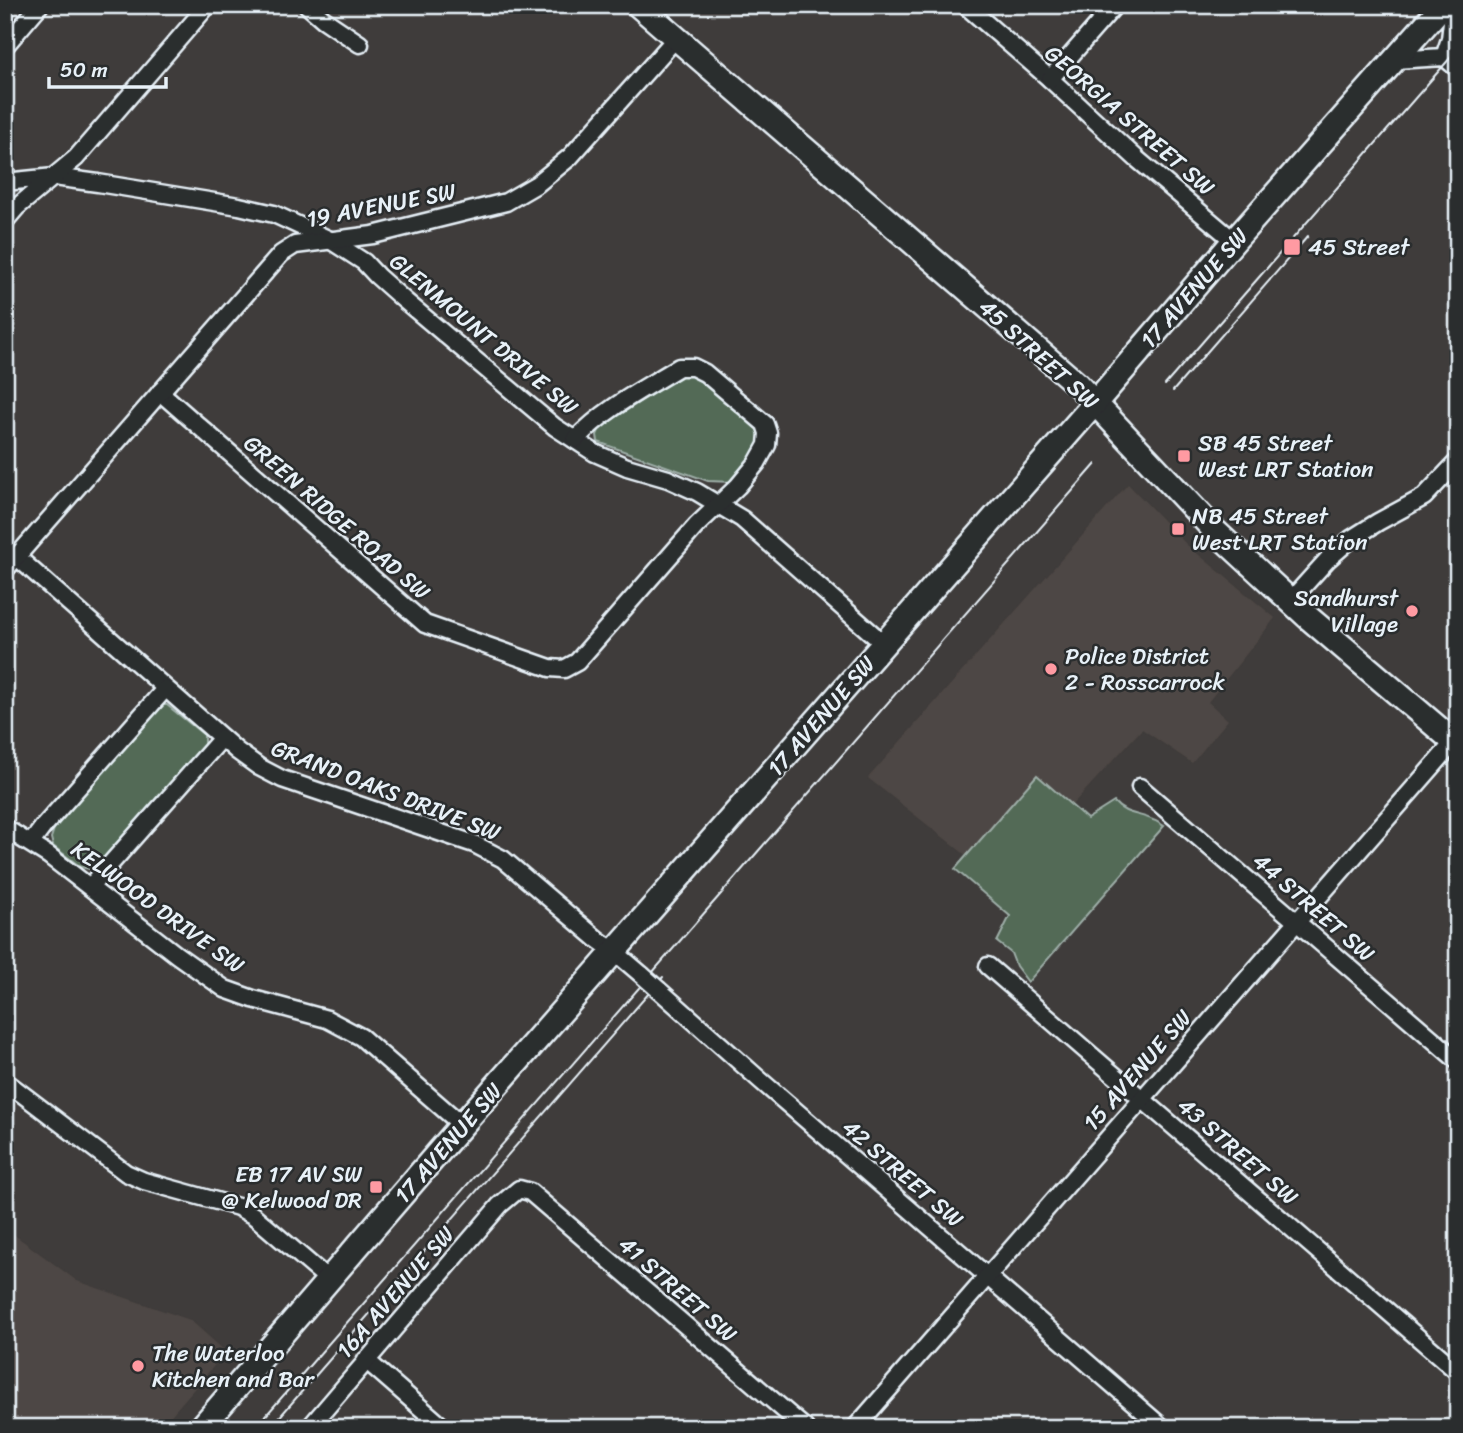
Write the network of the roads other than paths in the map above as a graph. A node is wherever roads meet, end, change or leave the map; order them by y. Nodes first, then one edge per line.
1 (40, 5) edge
2 (208, 5) edge
3 (307, 5) edge
4 (638, 5) edge
5 (965, 5) edge
6 (1115, 5) edge
7 (1443, 5) edge
8 (1454, 5) edge
9 (676, 38) junction
10 (360, 44) dead end
11 (5, 46) edge
12 (1444, 57) junction
13 (1394, 60) junction
14 (1458, 69) edge
15 (1050, 79) junction
16 (54, 177) junction
17 (5, 182) edge
18 (5, 221) edge
19 (330, 240) junction
20 (1234, 241) junction
21 (160, 392) junction
22 (1095, 403) junction
23 (575, 440) junction
24 (1458, 461) edge
25 (719, 505) junction
26 (17, 557) junction
27 (5, 570) edge
28 (1290, 601) junction
29 (884, 644) junction
30 (165, 689) junction
31 (222, 738) junction
32 (1456, 743) edge
33 (1140, 787) dead end
34 (5, 828) edge
35 (32, 844) junction
36 (90, 887) junction
37 (1297, 921) junction
38 (615, 952) junction
39 (988, 966) dead end
40 (1458, 1061) edge
41 (5, 1081) edge
42 (1143, 1098) junction
43 (463, 1125) junction
44 (519, 1189) joint
45 (987, 1275) junction
46 (329, 1280) junction
47 (366, 1360) junction
48 (1458, 1372) edge
49 (201, 1428) edge
50 (309, 1428) edge
51 (444, 1428) edge
52 (805, 1428) edge
53 (855, 1428) edge
54 (1163, 1428) edge

1 - 11 street
2 - 16 street
3 - 10 street
4 - 9 main road, 45 STREET SW
5 - 15 street, GEORGIA STREET SW
6 - 15 street
7 - 13 main road, 17 AVENUE SW
8 - 12 street
9 - 19 street, 19 AVENUE SW
9 - 22 main road, 45 STREET SW
12 - 13 street
12 - 14 street
13 - 20 main road, 17 AVENUE SW
15 - 20 street, GEORGIA STREET SW
16 - 17 street, GLENMOUNT DRIVE SW
16 - 18 street
16 - 19 street, GLENMOUNT DRIVE SW
19 - 21 street, 19 AVENUE SW
19 - 23 street, GLENMOUNT DRIVE SW
20 - 22 main road, 17 AVENUE SW
21 - 25 street, GREEN RIDGE ROAD SW
21 - 26 street, 19 AVENUE SW
22 - 28 main road, 45 STREET SW
22 - 29 main road, 17 AVENUE SW
23 - 25 street, GLENMOUNT DRIVE SW
23 - 25 street, GREEN RIDGE ROAD SW
24 - 28 street
25 - 29 street, GLENMOUNT DRIVE SW
26 - 27 street, 19 AVENUE SW
26 - 30 street, GRAND OAKS DRIVE SW
28 - 32 main road, 45 STREET SW
29 - 38 main road, 17 AVENUE SW
30 - 31 street, GRAND OAKS DRIVE SW
30 - 35 street
31 - 36 street
31 - 38 street, GRAND OAKS DRIVE SW
32 - 37 street, 15 AVENUE SW
33 - 37 street, 44 STREET SW
34 - 35 street, KELWOOD DRIVE SW
35 - 36 street, KELWOOD DRIVE SW
36 - 43 street, KELWOOD DRIVE SW
37 - 40 street, 44 STREET SW
37 - 42 street, 15 AVENUE SW
38 - 43 main road, 17 AVENUE SW
38 - 45 street, 42 STREET SW, bridge
39 - 42 street, 43 STREET SW
41 - 46 street
42 - 45 street, 15 AVENUE SW
42 - 48 street, 43 STREET SW
43 - 46 main road, 17 AVENUE SW
44 - 47 street, 16A AVENUE SW
44 - 52 street, 41 STREET SW
45 - 53 street, 15 AVENUE SW
45 - 54 street, 42 STREET SW
46 - 49 main road, 17 AVENUE SW
47 - 50 street, 16A AVENUE SW
47 - 51 street

